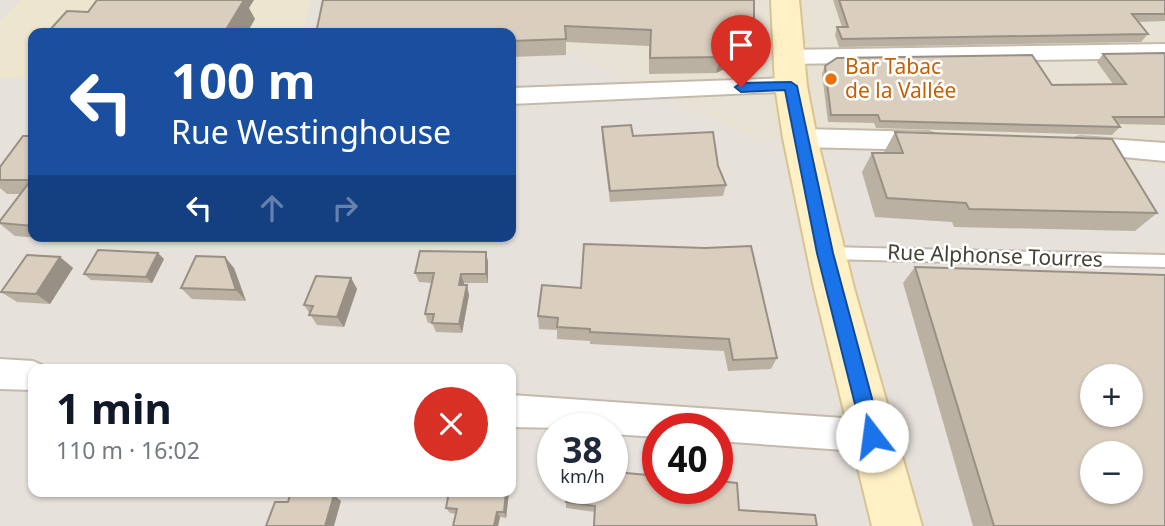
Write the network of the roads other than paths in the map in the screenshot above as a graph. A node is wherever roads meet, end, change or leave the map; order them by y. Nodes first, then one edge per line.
1 (785, 0) edge
2 (1165, 51) edge
3 (790, 71) junction
4 (516, 96) edge
5 (800, 138) junction
6 (949, 142) edge
7 (1060, 145) edge
8 (1165, 152) edge
9 (825, 253) junction
10 (1165, 261) edge
11 (0, 374) edge
12 (28, 376) edge
13 (516, 411) edge
14 (872, 436) junction
15 (897, 526) edge

1 - 3 street
2 - 3 street
3 - 4 street
3 - 5 street
5 - 6 street
5 - 9 street
7 - 8 street
9 - 10 lane, Rue Alphonse Tourres
9 - 14 street
11 - 12 street
13 - 14 street
14 - 15 street

